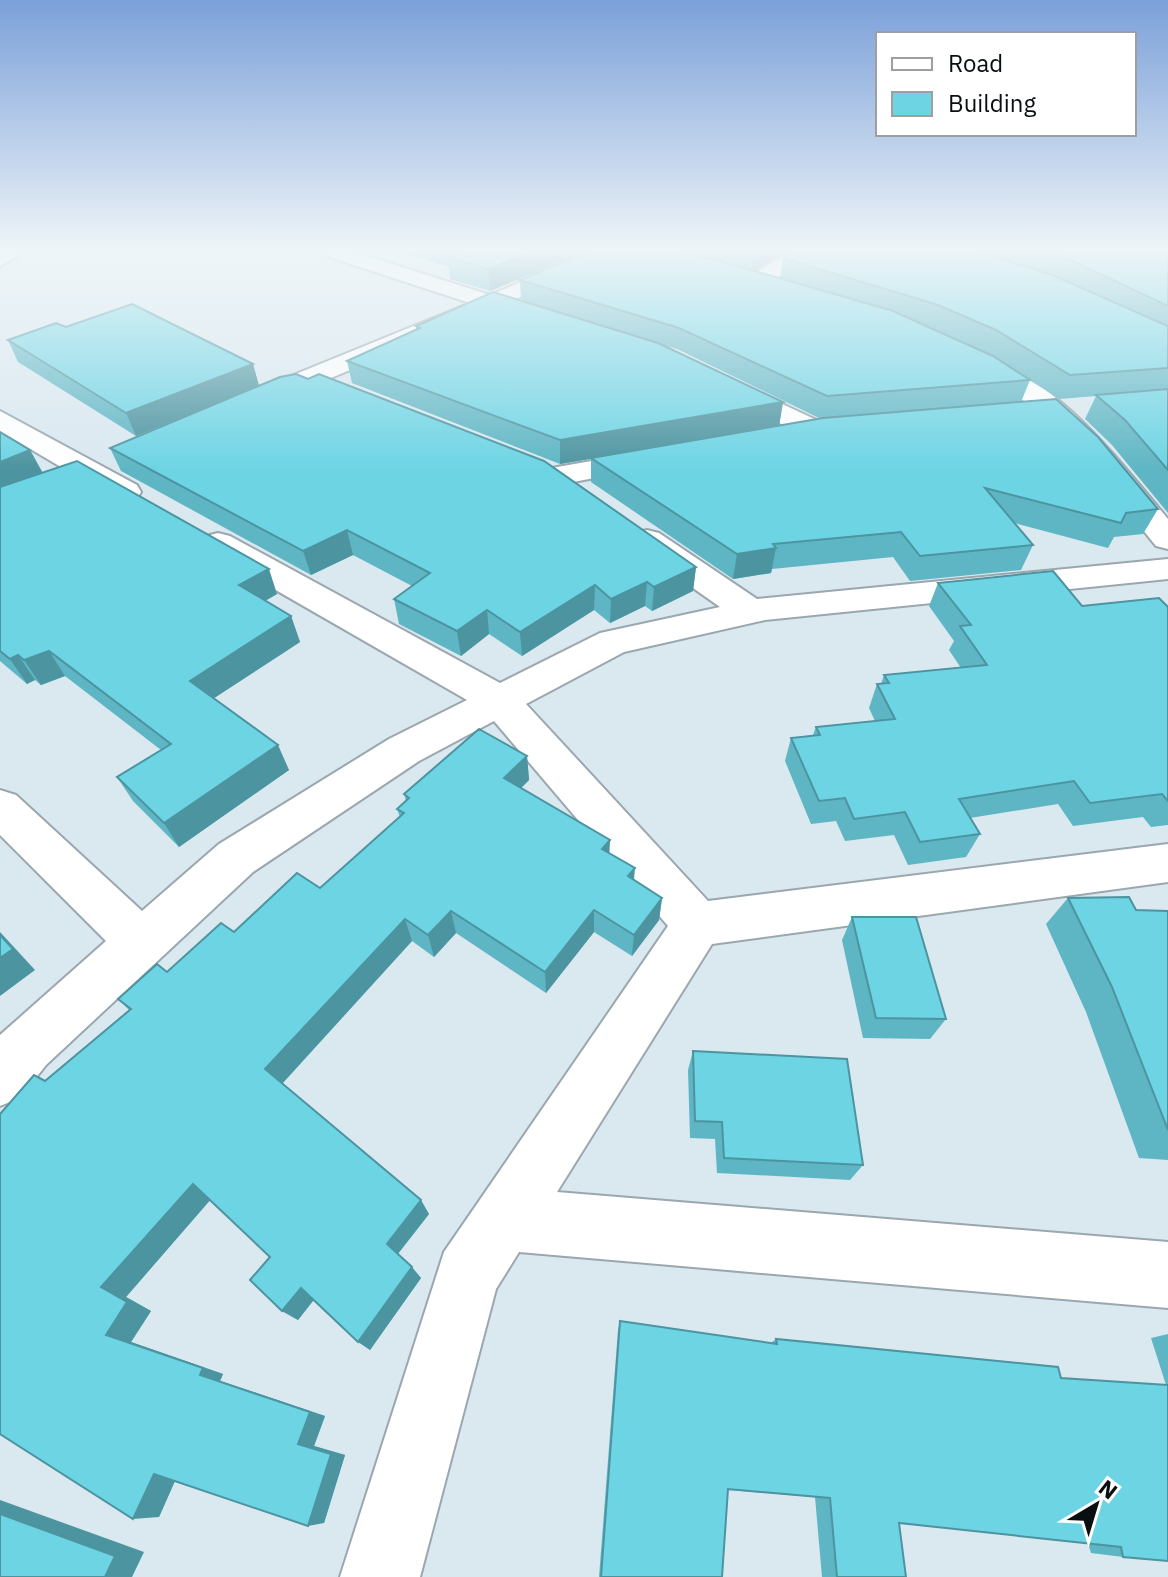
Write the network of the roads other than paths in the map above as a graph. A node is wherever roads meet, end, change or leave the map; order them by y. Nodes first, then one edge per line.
1 (442, 323) edge
2 (954, 351) edge
3 (708, 377) edge
4 (308, 378) junction
5 (352, 395) edge
6 (1097, 408) edge
7 (1054, 412) junction
8 (224, 413) edge
9 (1007, 415) edge
10 (0, 419) edge
11 (848, 428) edge
12 (817, 431) junction
13 (771, 439) edge
14 (679, 454) edge
15 (527, 464) edge
16 (557, 476) junction
17 (596, 503) edge
18 (621, 521) edge
19 (1168, 539) edge
20 (1168, 569) edge
21 (751, 612) junction
22 (500, 701) junction
23 (0, 807) edge
24 (1168, 863) edge
25 (697, 924) junction
26 (142, 943) junction
27 (0, 1078) edge
28 (503, 1219) junction
29 (1168, 1275) edge
30 (380, 1577) edge

1 - 4 street
2 - 7 street
3 - 12 street
4 - 5 street
4 - 8 street
6 - 7 street
7 - 9 street
7 - 19 street
10 - 22 street
11 - 12 street
12 - 13 street
14 - 16 street
15 - 16 street
16 - 17 street
18 - 21 street
20 - 21 street
21 - 22 street
22 - 25 street
22 - 26 street
23 - 26 street
24 - 25 street
25 - 28 street
26 - 27 street
28 - 29 street
28 - 30 street

